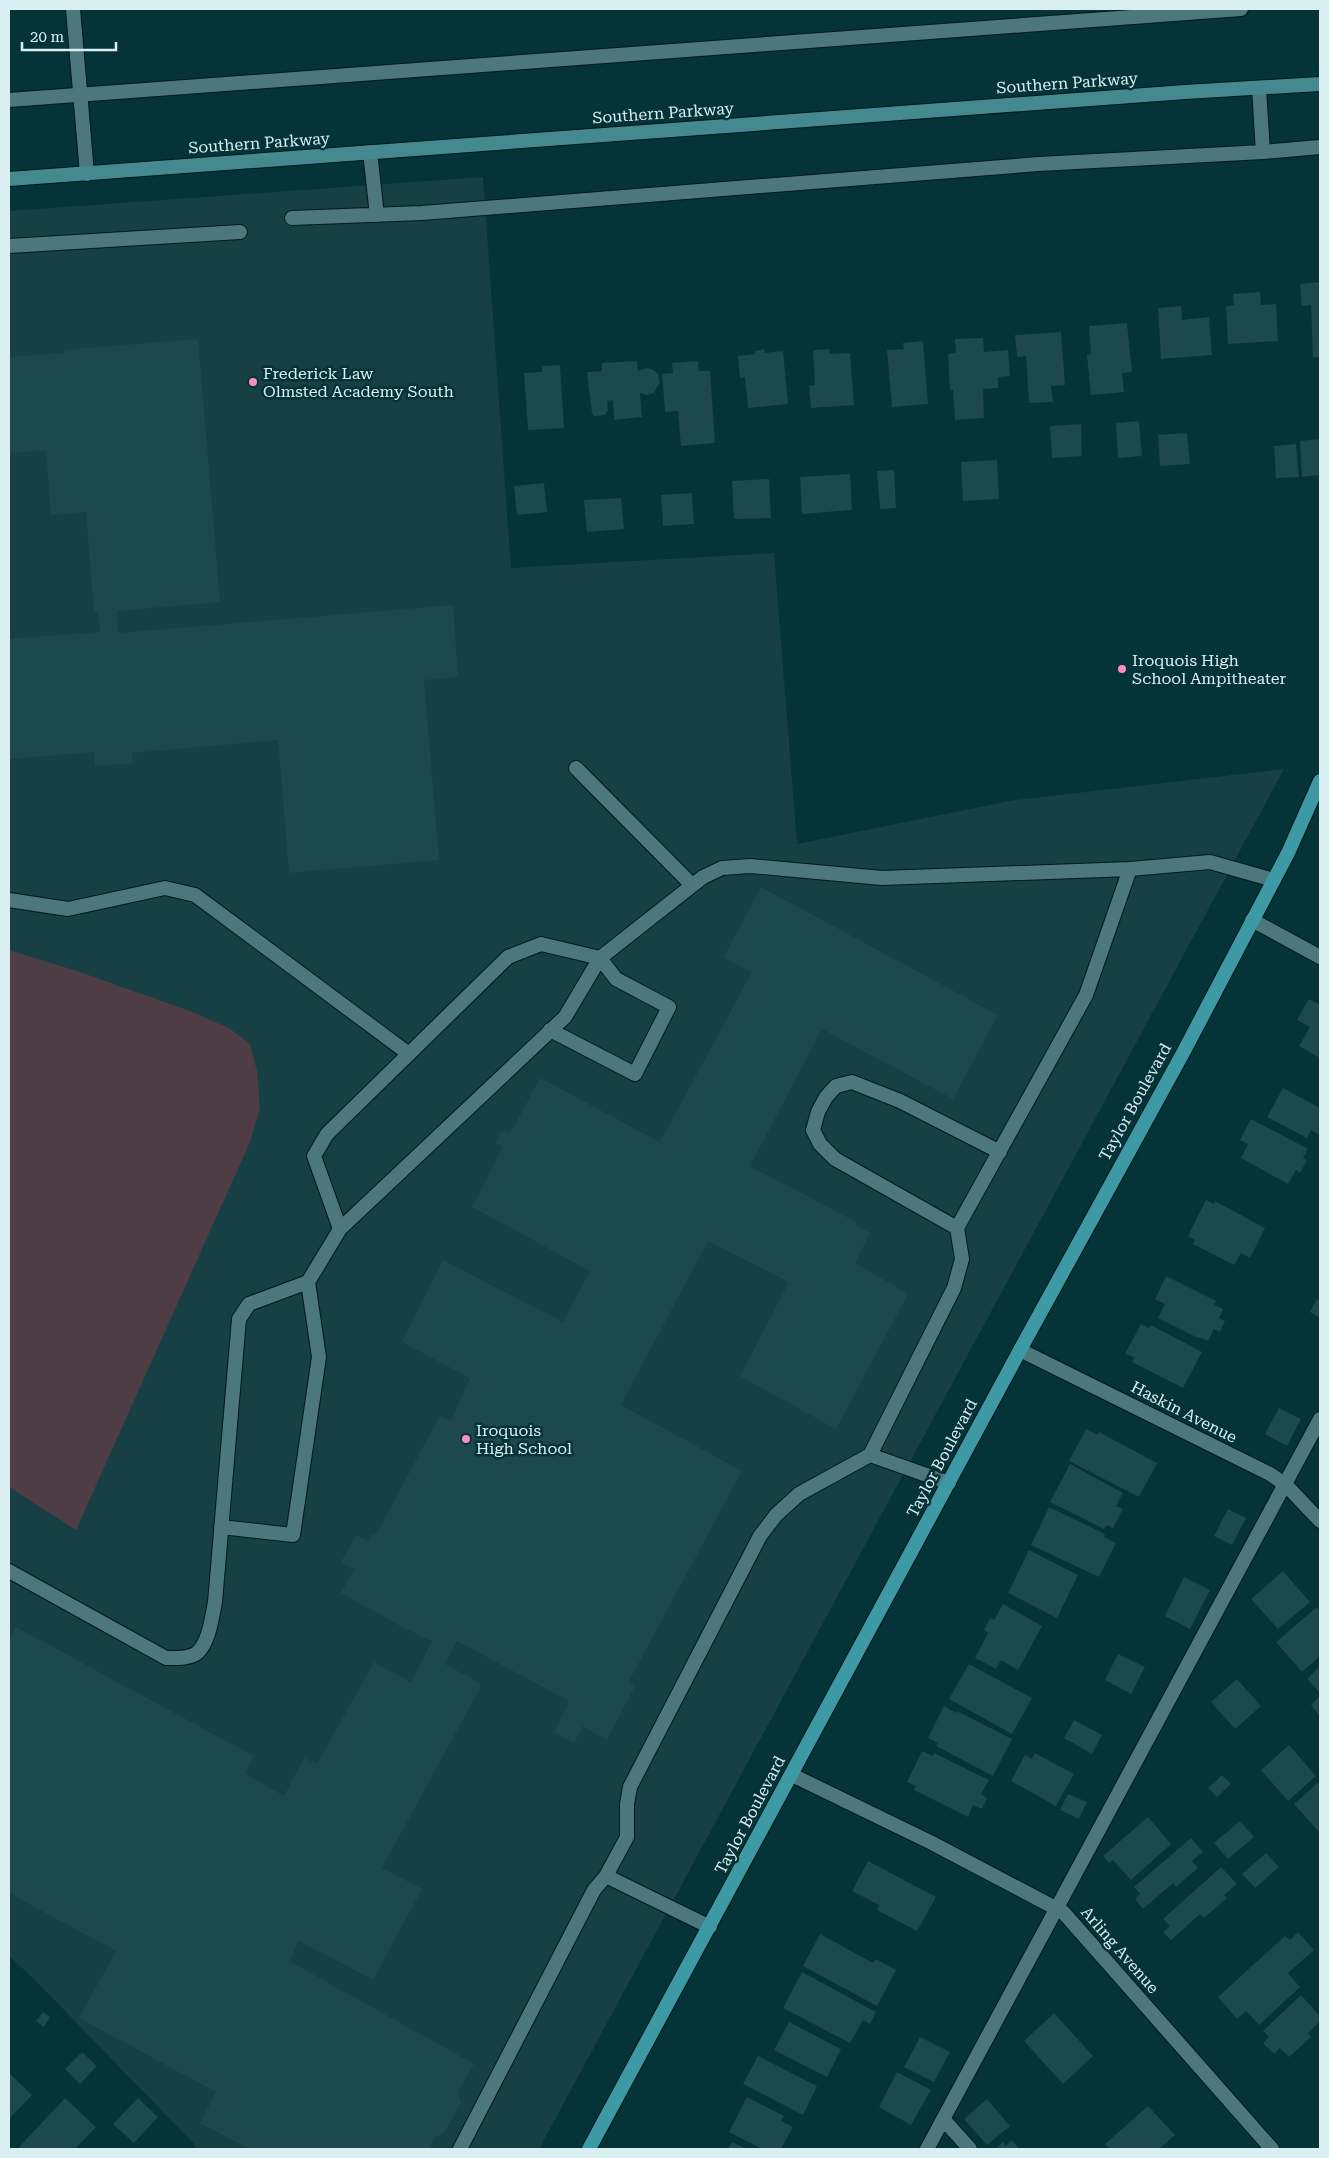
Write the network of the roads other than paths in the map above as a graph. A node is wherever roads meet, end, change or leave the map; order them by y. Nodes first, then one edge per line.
1 (72, 9) edge
2 (1241, 9) edge
3 (1320, 84) edge
4 (1259, 88) junction
5 (80, 95) junction
6 (9, 100) edge
7 (1320, 147) edge
8 (370, 152) junction
9 (1263, 152) junction
10 (87, 174) junction
11 (9, 179) edge
12 (377, 215) junction
13 (292, 218) dead end
14 (240, 232) dead end
15 (9, 246) edge
16 (576, 768) dead end
17 (1320, 781) edge
18 (1130, 869) junction
19 (1274, 880) junction
20 (692, 885) junction
21 (9, 900) edge
22 (1252, 920) junction
23 (1320, 957) edge
24 (600, 958) junction
25 (550, 1030) junction
26 (409, 1054) junction
27 (1000, 1152) junction
28 (957, 1228) junction
29 (340, 1229) junction
30 (308, 1282) junction
31 (1020, 1350) junction
32 (1320, 1419) edge
33 (870, 1455) junction
34 (949, 1483) junction
35 (1286, 1485) junction
36 (1320, 1521) edge
37 (221, 1527) junction
38 (9, 1572) edge
39 (792, 1775) junction
40 (606, 1876) junction
41 (1057, 1909) junction
42 (710, 1926) junction
43 (943, 2119) junction
44 (460, 2149) edge
45 (589, 2149) edge
46 (927, 2149) edge
47 (970, 2149) edge
48 (1272, 2149) edge

1 - 5 street
2 - 5 street
3 - 4 main road, Southern Parkway
4 - 8 main road, Southern Parkway
4 - 9 street
5 - 6 street
5 - 10 street
7 - 9 street
8 - 10 main road, Southern Parkway
8 - 12 street
9 - 12 street
10 - 11 main road, Southern Parkway
12 - 13 street
14 - 15 street
16 - 20 street
17 - 19 main road, Taylor Boulevard
18 - 19 street
18 - 20 street
18 - 27 street
19 - 22 main road, Taylor Boulevard
20 - 24 street
21 - 26 street
22 - 23 street
22 - 31 main road, Taylor Boulevard
24 - 25 street
24 - 25 street
24 - 26 street
25 - 29 street
26 - 29 street
27 - 28 street
27 - 28 street
28 - 33 street
29 - 30 street
30 - 37 street
30 - 37 street
31 - 34 main road, Taylor Boulevard
31 - 35 street, Haskin Avenue
32 - 35 street
33 - 34 street
33 - 40 street
34 - 39 main road, Taylor Boulevard
35 - 36 street, Haskin Avenue
35 - 41 street
37 - 38 street
39 - 41 street, Arling Avenue
39 - 42 main road, Taylor Boulevard
40 - 42 street
40 - 44 street
41 - 43 street
41 - 48 street, Arling Avenue
42 - 45 main road, Taylor Boulevard
43 - 46 street
43 - 47 street

